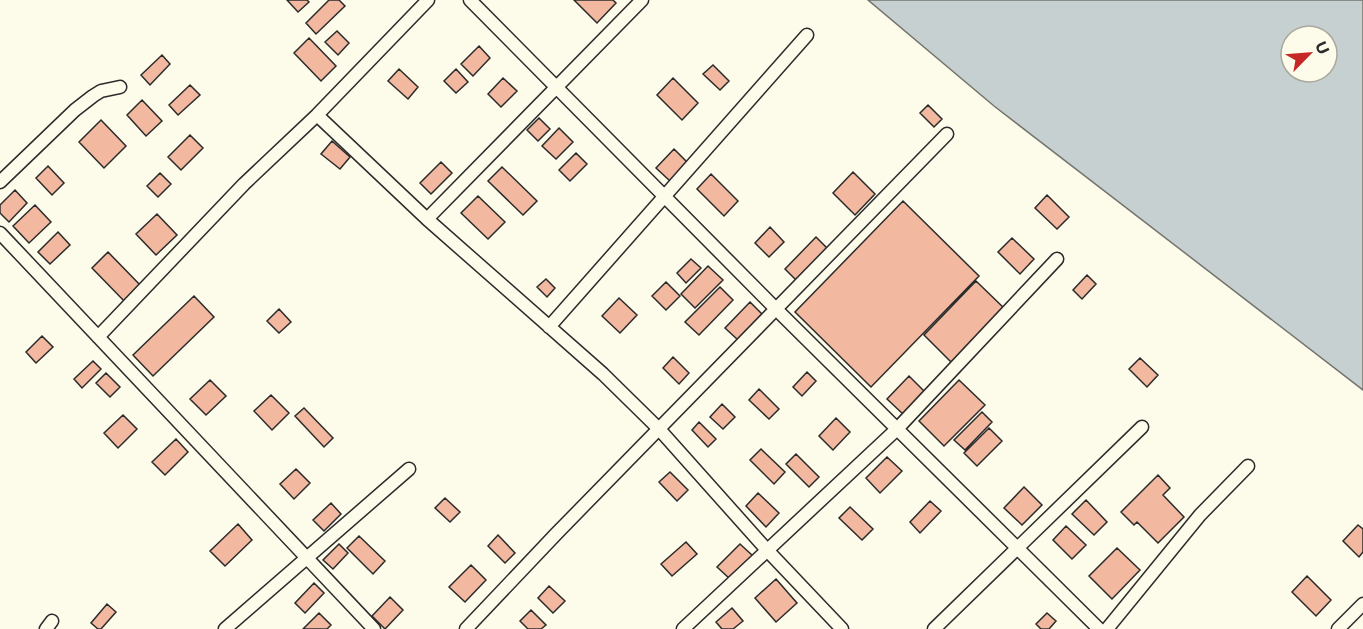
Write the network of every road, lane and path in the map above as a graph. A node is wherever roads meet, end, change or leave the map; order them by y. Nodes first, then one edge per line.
1 (428, 0) edge
2 (470, 0) edge
3 (642, 0) edge
4 (807, 36) dead end
5 (120, 87) dead end
6 (557, 88) junction
7 (317, 115) junction
8 (947, 134) dead end
9 (0, 182) edge
10 (664, 196) junction
11 (427, 219) junction
12 (0, 233) edge
13 (1057, 259) dead end
14 (776, 309) junction
15 (549, 327) junction
16 (98, 337) junction
17 (1142, 427) dead end
18 (659, 429) junction
19 (897, 429) junction
20 (1248, 466) dead end
21 (409, 469) dead end
22 (1017, 548) junction
23 (767, 550) junction
24 (307, 558) junction
25 (1363, 603) edge
26 (225, 629) edge
27 (374, 629) edge
28 (466, 629) edge
29 (683, 629) edge
30 (842, 629) edge
31 (934, 629) edge
32 (1099, 629) edge
33 (1107, 629) edge
34 (1338, 629) edge

1 - 7 street
2 - 6 street
3 - 6 street
4 - 10 street
5 - 9 street
6 - 10 street
6 - 11 street
7 - 11 street
7 - 16 street
8 - 14 street
10 - 14 street
10 - 15 street
11 - 15 street
12 - 16 street
13 - 19 street
14 - 18 street
14 - 19 street
15 - 18 street
16 - 24 street
17 - 22 street
18 - 23 street
18 - 28 street
19 - 22 street
19 - 23 street
20 - 33 street
21 - 24 street
22 - 31 street
22 - 32 street
23 - 29 street
23 - 30 street
24 - 26 street
24 - 27 street
25 - 34 street

